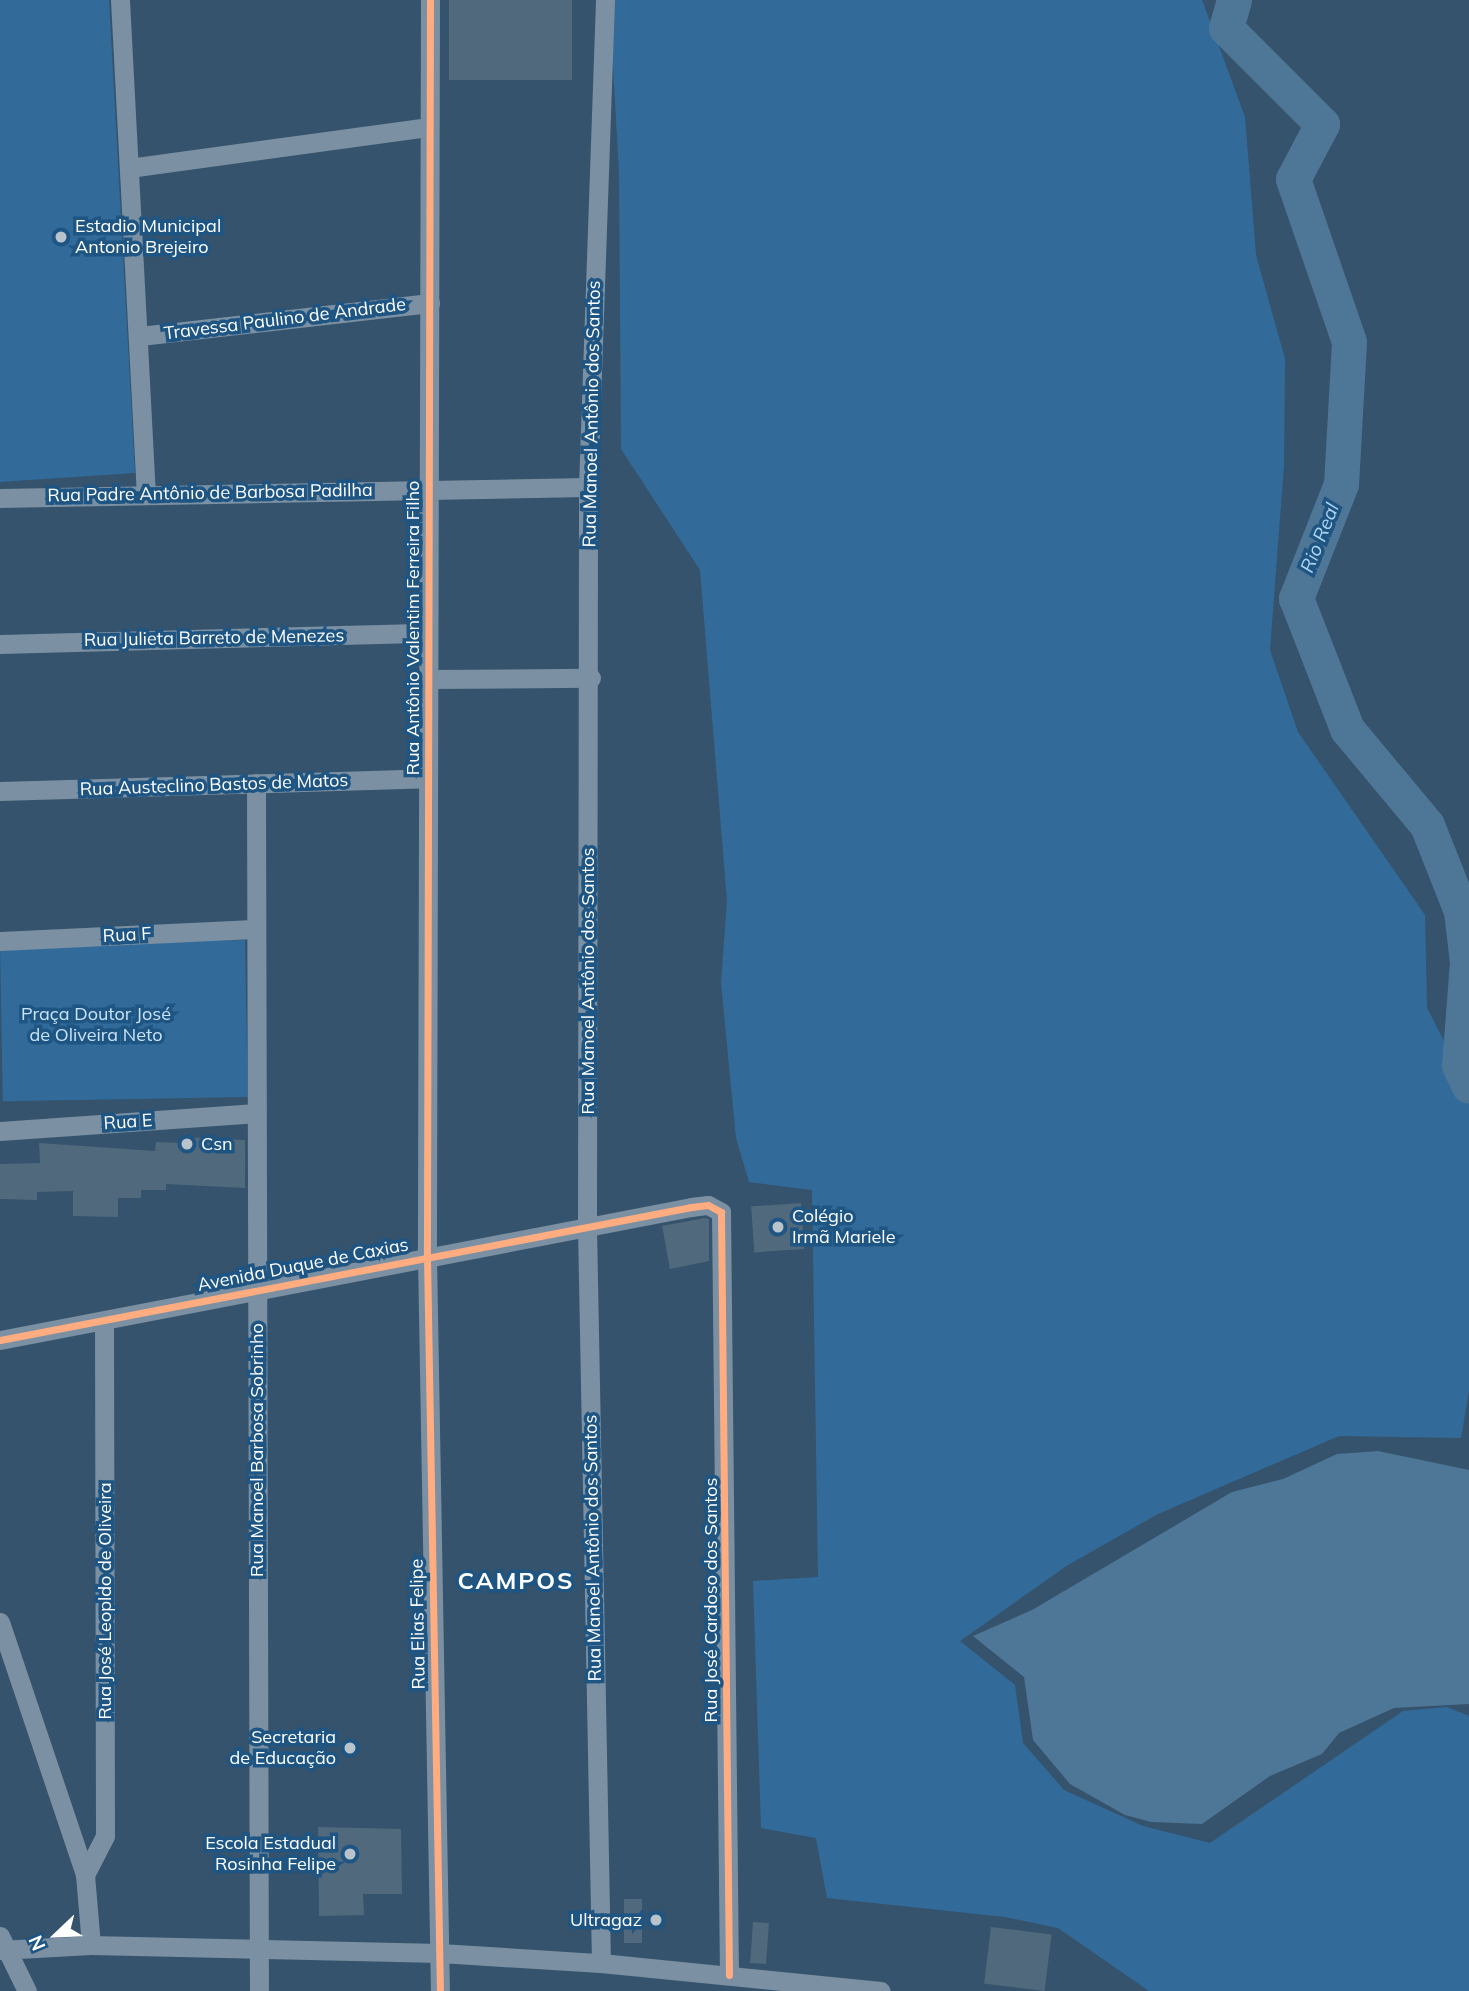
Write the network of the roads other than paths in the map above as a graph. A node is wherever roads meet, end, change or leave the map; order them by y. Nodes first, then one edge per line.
1 (120, 0) edge
2 (430, 0) edge
3 (605, 0) edge
4 (429, 127) junction
5 (129, 168) junction
6 (430, 303) junction
7 (140, 336) junction
8 (429, 487) junction
9 (588, 487) junction
10 (146, 494) junction
11 (0, 498) edge
12 (428, 633) junction
13 (0, 644) edge
14 (591, 678) junction
15 (428, 679) junction
16 (428, 778) junction
17 (256, 783) junction
18 (0, 791) edge
19 (254, 929) junction
20 (0, 941) edge
21 (256, 1113) junction
22 (0, 1131) edge
23 (724, 1225) joint
24 (587, 1227) junction
25 (427, 1257) junction
26 (256, 1288) junction
27 (104, 1322) junction
28 (0, 1340) edge
29 (0, 1622) edge
30 (85, 1875) junction
31 (2, 1945) edge
32 (91, 1945) junction
33 (260, 1950) junction
34 (440, 1953) junction
35 (601, 1963) junction
36 (729, 1975) junction
37 (27, 1991) edge
38 (259, 1991) edge
39 (440, 1991) edge
40 (881, 1991) edge

1 - 5 street
2 - 4 street, Rua Antônio Valentim Ferreira Filho
3 - 9 street, Rua Manoel Antônio dos Santos
4 - 5 street
4 - 6 street, Rua Antônio Valentim Ferreira Filho
5 - 7 street
6 - 7 street, Travessa Paulino de Andrade
6 - 8 street, Rua Antônio Valentim Ferreira Filho
7 - 10 street
8 - 9 street, Rua Padre Antônio de Barbosa Padilha
8 - 10 street, Rua Padre Antônio de Barbosa Padilha
8 - 12 street, Rua Antônio Valentim Ferreira Filho
9 - 14 street, Rua Manoel Antônio dos Santos
10 - 11 street, Rua Padre Antônio de Barbosa Padilha
12 - 13 street, Rua Julieta Barreto de Menezes
12 - 15 street, Rua Antônio Valentim Ferreira Filho
14 - 15 street
14 - 24 street, Rua Manoel Antônio dos Santos
15 - 16 street, Rua Antônio Valentim Ferreira Filho
16 - 17 street, Rua Austeclino Bastos de Matos
16 - 25 street, Rua Antônio Valentim Ferreira Filho
17 - 18 street, Rua Austeclino Bastos de Matos
17 - 19 street, Rua Manoel Barbosa Sobrinho
19 - 20 street, Rua F
19 - 21 street, Rua Manoel Barbosa Sobrinho
21 - 22 street, Rua E
21 - 26 street, Rua Manoel Barbosa Sobrinho
23 - 24 street, Avenida Duque de Caxias
23 - 36 street, Rua José Cardoso dos Santos
24 - 25 street, Avenida Duque de Caxias
24 - 35 street, Rua Manoel Antônio dos Santos
25 - 26 street, Avenida Duque de Caxias
25 - 34 street, Rua Elias Felipe
26 - 27 street, Avenida Duque de Caxias
26 - 33 street, Rua Manoel Barbosa Sobrinho
27 - 28 street, Avenida Duque de Caxias
27 - 30 street, Rua José Leopldo de Oliveira
29 - 30 street
30 - 32 street
31 - 32 street
31 - 37 street
32 - 33 street
33 - 34 street
33 - 38 street, Rua Manoel Barbosa Sobrinho
34 - 35 street
34 - 39 street, Rua Elias Felipe
35 - 36 street
36 - 40 street

